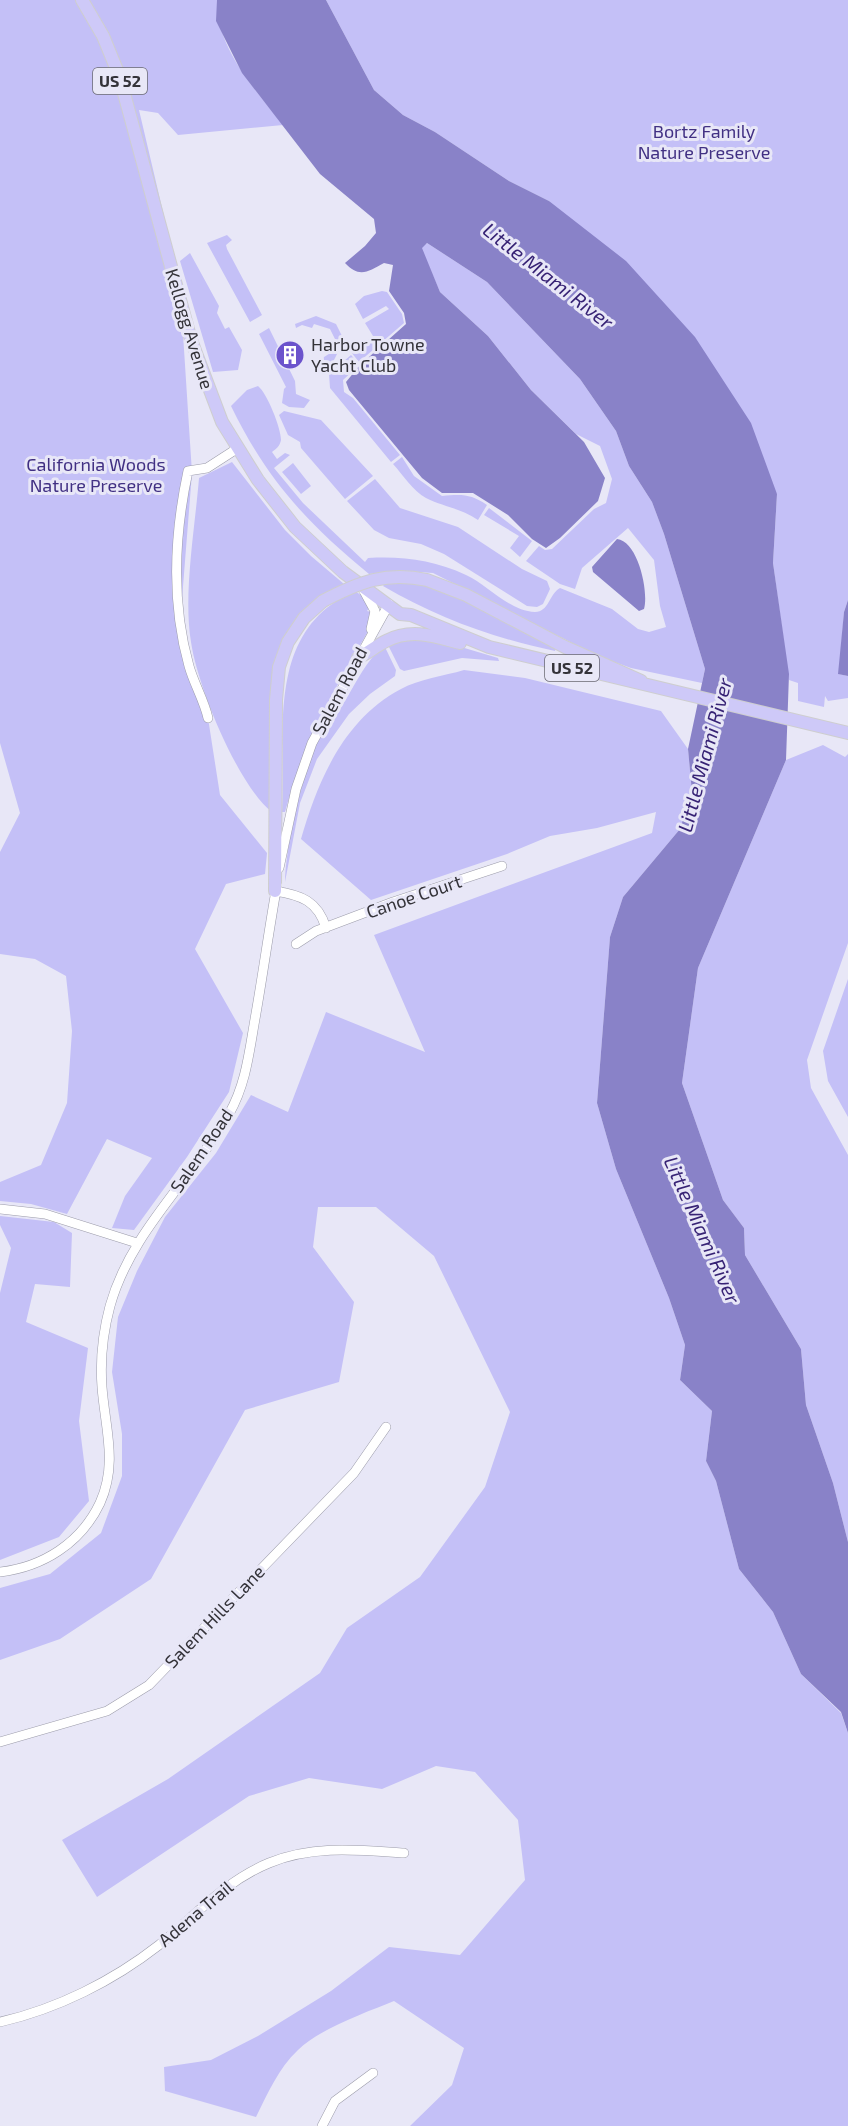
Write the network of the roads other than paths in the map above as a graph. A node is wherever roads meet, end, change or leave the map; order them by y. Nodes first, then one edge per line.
1 (82, 0) edge
2 (238, 448) junction
3 (363, 587) junction
4 (388, 604) junction
5 (368, 640) junction
6 (489, 647) junction
7 (358, 658) junction
8 (655, 689) junction
9 (208, 718) dead end
10 (848, 733) edge
11 (502, 866) dead end
12 (276, 891) junction
13 (326, 928) junction
14 (296, 944) dead end
15 (0, 1209) edge
16 (137, 1243) junction
17 (386, 1426) dead end
18 (0, 1572) edge
19 (0, 1742) edge
20 (404, 1853) dead end
21 (0, 2022) edge
22 (373, 2073) dead end
23 (322, 2126) edge

1 - 2 main road, Kellogg Avenue / US 52
2 - 3 main road, Kellogg Avenue / US 52
2 - 9 street
3 - 4 main road, Kellogg Avenue / US 52
3 - 5 street, Salem Road
4 - 5 street, Salem Road
4 - 6 main road, Kellogg Avenue / US 52
5 - 7 street, Salem Road
6 - 7 main road
6 - 8 main road, Kellogg Avenue / US 52
7 - 12 street, Salem Road
8 - 10 main road, Kellogg Avenue / US 52
8 - 12 main road, bridge
11 - 13 street, Canoe Court
12 - 13 street
12 - 16 street, Salem Road
13 - 14 street, Canoe Court
15 - 16 street
16 - 18 street, Salem Road
17 - 19 street, Salem Hills Lane
20 - 21 street, Adena Trail
22 - 23 street

